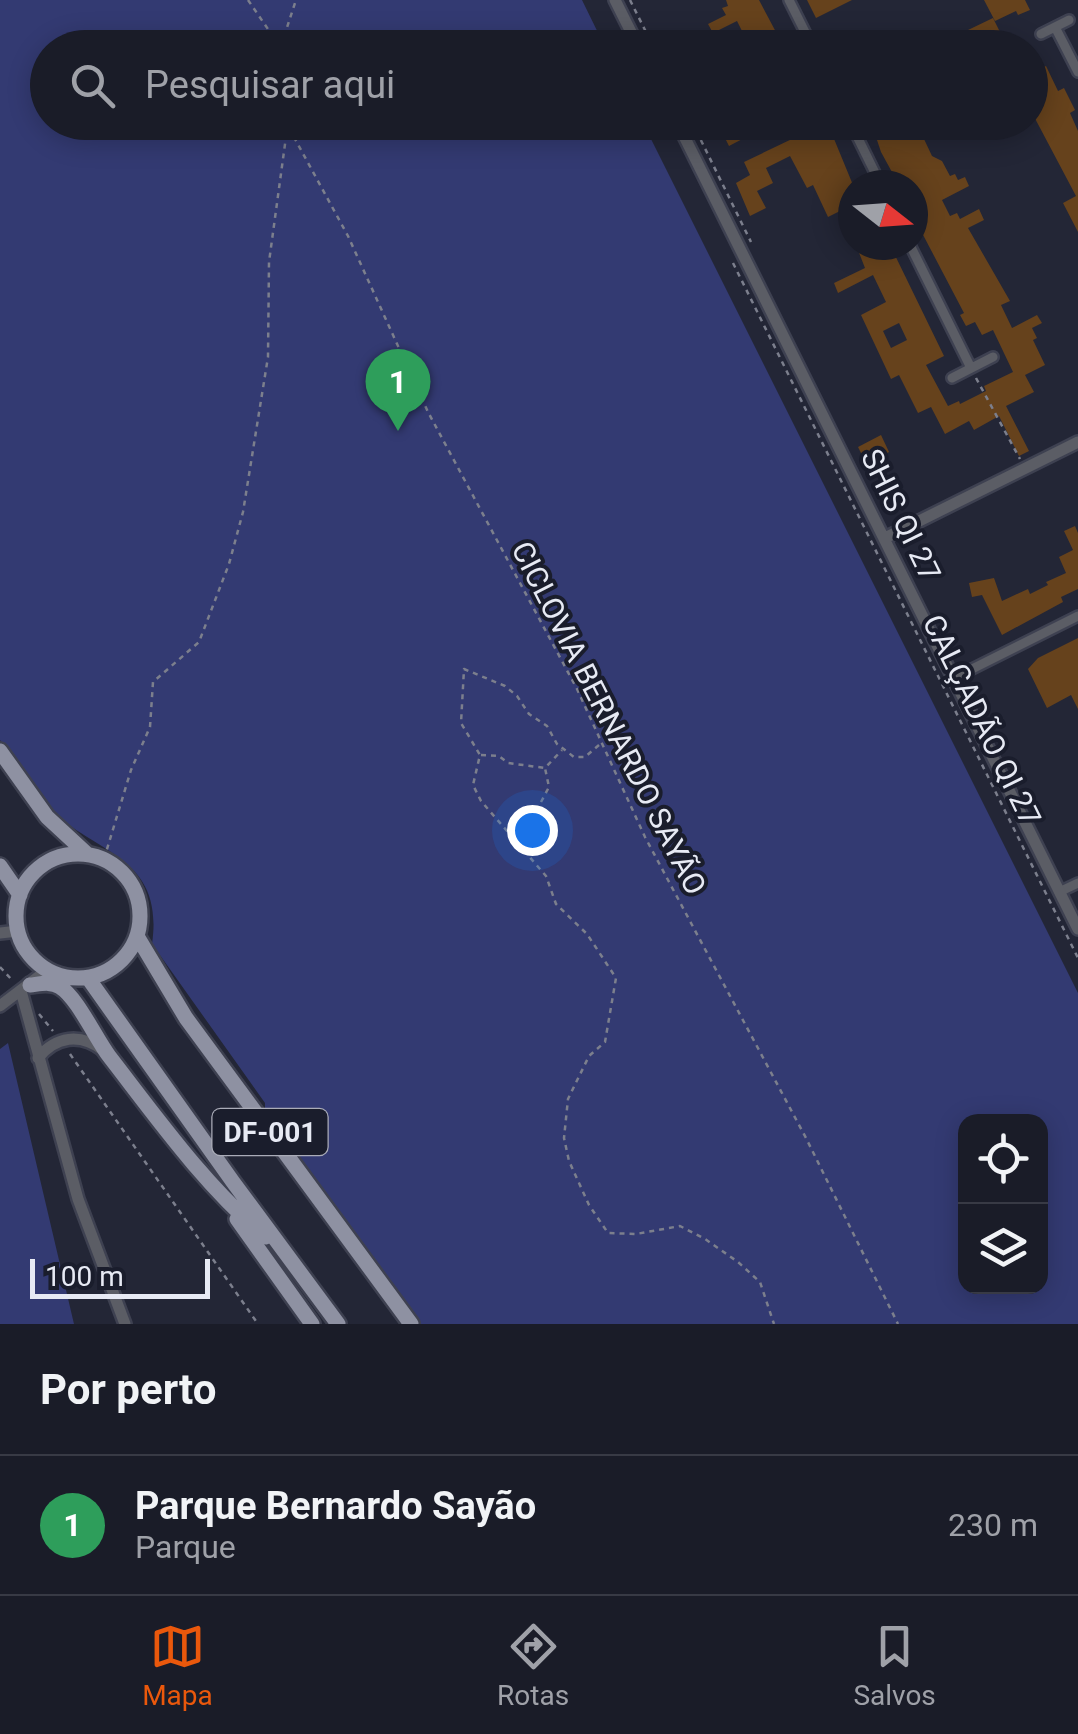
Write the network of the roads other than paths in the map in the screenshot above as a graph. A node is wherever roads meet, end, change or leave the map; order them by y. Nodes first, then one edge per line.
1 (615, 0) edge
2 (789, 0) edge
3 (1069, 20) dead end
4 (1055, 27) junction
5 (630, 30) edge
6 (803, 30) edge
7 (1048, 30) edge
8 (1078, 72) edge
9 (686, 140) edge
10 (859, 140) edge
11 (874, 170) edge
12 (917, 260) edge
13 (993, 357) dead end
14 (971, 368) junction
15 (952, 378) dead end
16 (1078, 442) edge
17 (885, 538) junction
18 (1078, 616) edge
19 (954, 678) junction
20 (0, 751) edge
21 (96, 857) junction
22 (0, 866) edge
23 (1078, 883) edge
24 (1060, 892) junction
25 (20, 895) junction
26 (1078, 929) edge
27 (18, 931) junction
28 (0, 934) edge
29 (137, 936) junction
30 (47, 970) junction
31 (88, 978) junction
32 (26, 988) junction
33 (0, 1006) edge
34 (107, 1053) junction
35 (38, 1058) junction
36 (208, 1179) junction
37 (286, 1254) junction
38 (125, 1324) edge
39 (312, 1324) edge
40 (338, 1324) edge
41 (411, 1324) edge

1 - 5 street
2 - 6 street
3 - 4 street
4 - 7 street
4 - 8 street
9 - 17 street, SHIS QI 27
10 - 11 street
12 - 14 street
13 - 14 street
14 - 15 street
16 - 17 street
17 - 19 street, SHIS QI 27
18 - 19 street
19 - 24 street, SHIS QI 27
20 - 21 main road, DF-001
21 - 25 main road
21 - 29 main road, DF-001
22 - 25 main road
23 - 24 street
24 - 26 street, SHIS QI 27
25 - 27 main road
27 - 28 street
27 - 30 main road
29 - 31 main road
29 - 41 main road, DF-001
30 - 31 main road
30 - 32 street
31 - 37 main road, DF-001
32 - 33 street
32 - 34 main road
32 - 35 street
34 - 35 street
34 - 36 main road
35 - 38 street
36 - 37 main road
36 - 39 main road
37 - 40 main road, DF-001

